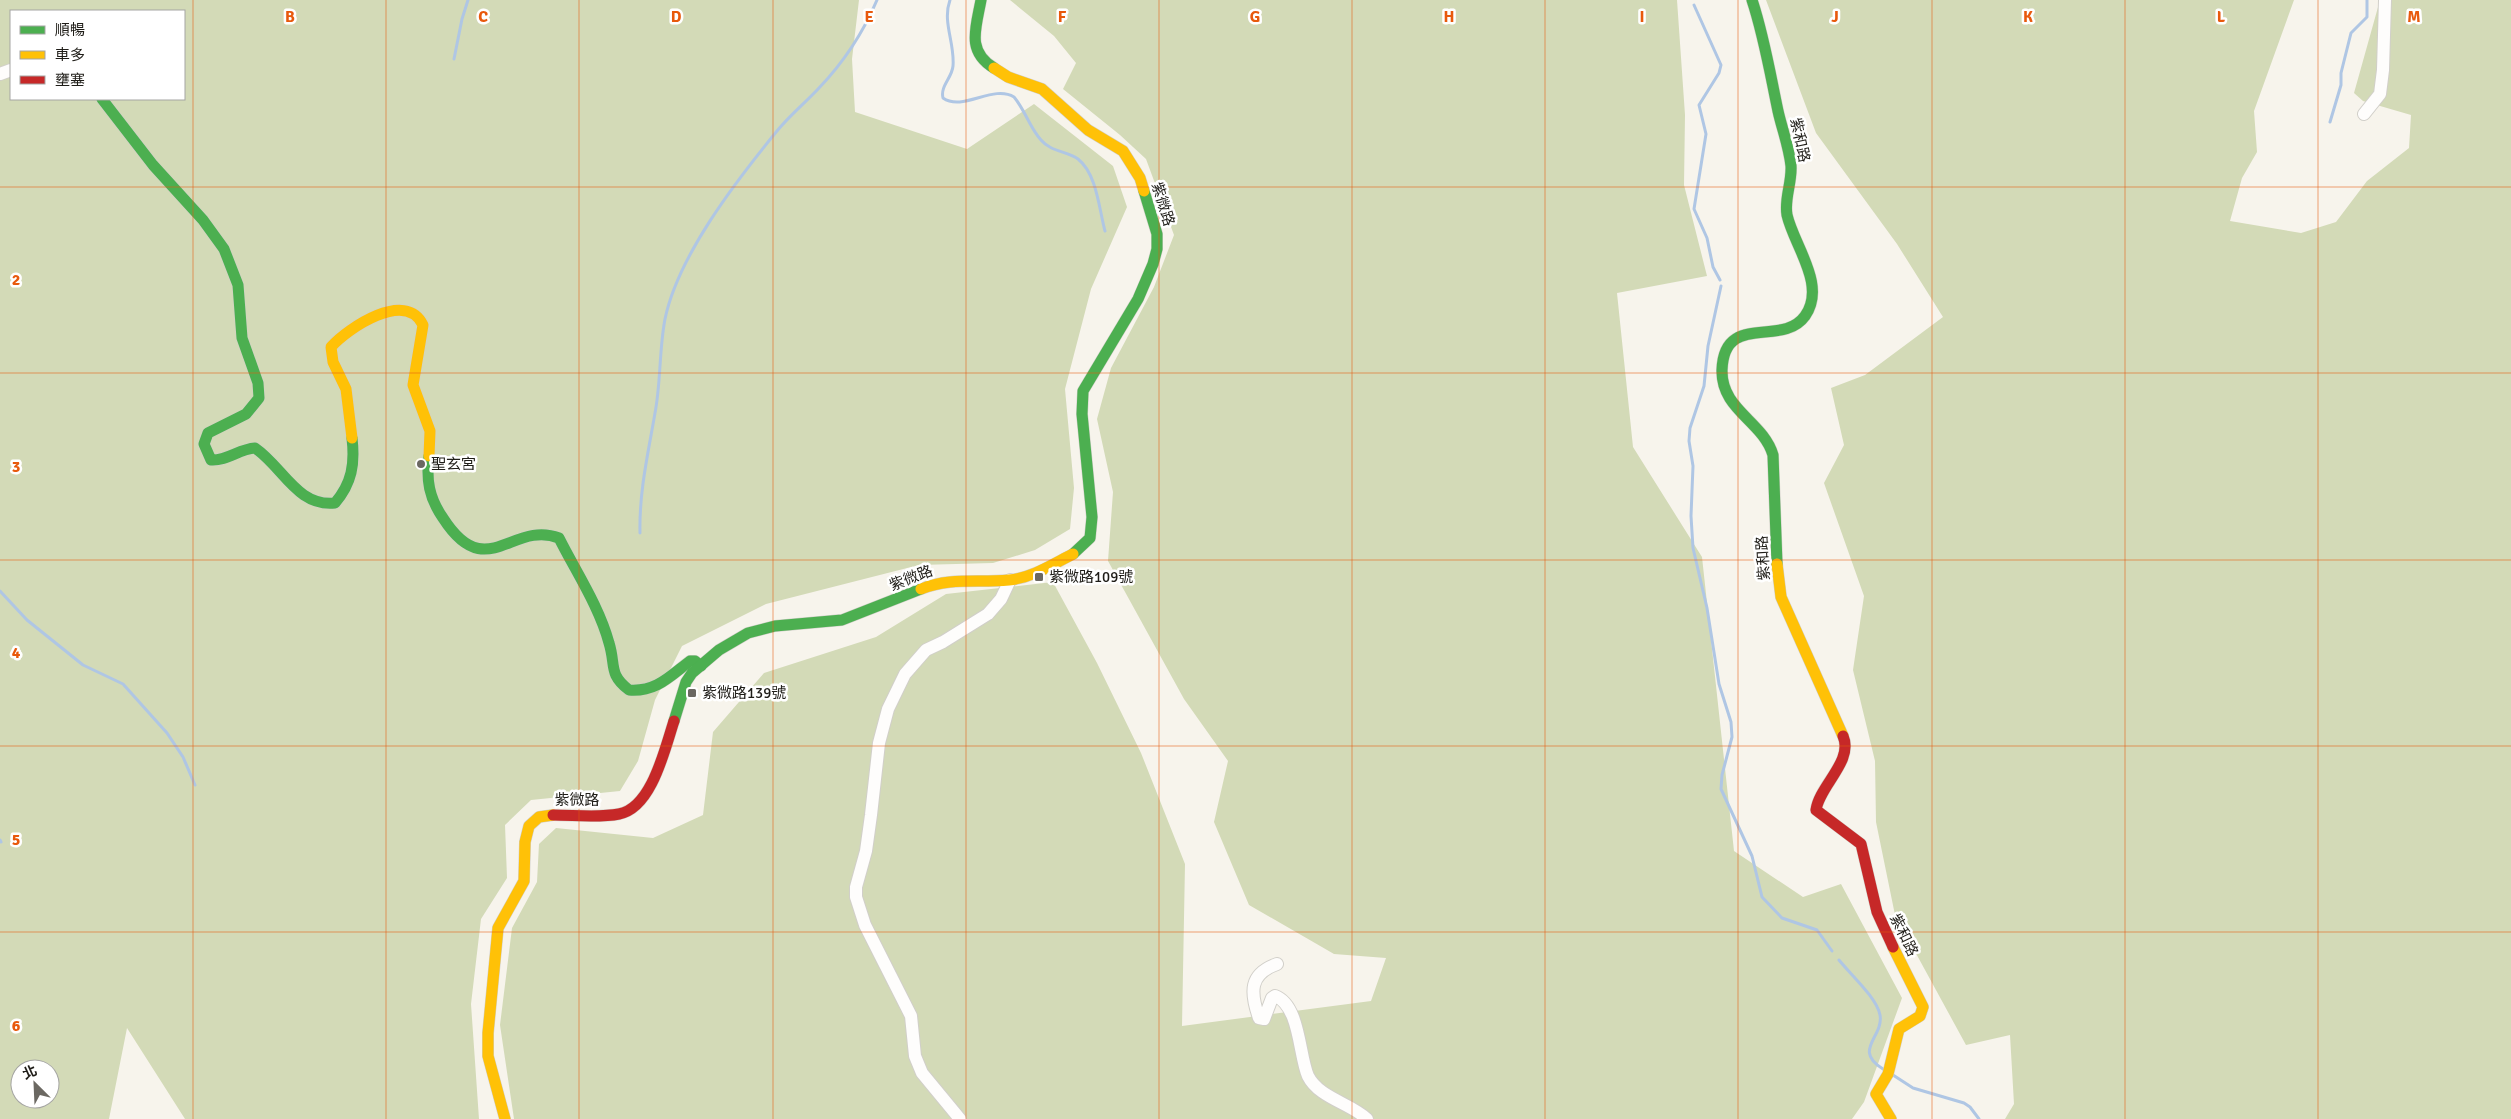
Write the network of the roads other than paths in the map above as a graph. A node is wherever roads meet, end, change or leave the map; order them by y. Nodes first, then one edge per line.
1 (981, 0) edge
2 (1752, 0) edge
3 (2384, 0) edge
4 (103, 100) edge
5 (2364, 114) dead end
6 (1010, 580) junction
7 (701, 666) junction
8 (1277, 964) dead end
9 (505, 1119) edge
10 (960, 1119) edge
11 (1367, 1119) edge
12 (1891, 1119) edge

1 - 6 street, 紫微路
2 - 12 street, 紫和路
3 - 5 street
4 - 7 street
6 - 7 street, 紫微路
6 - 10 street
7 - 9 street, 紫微路
8 - 11 street

